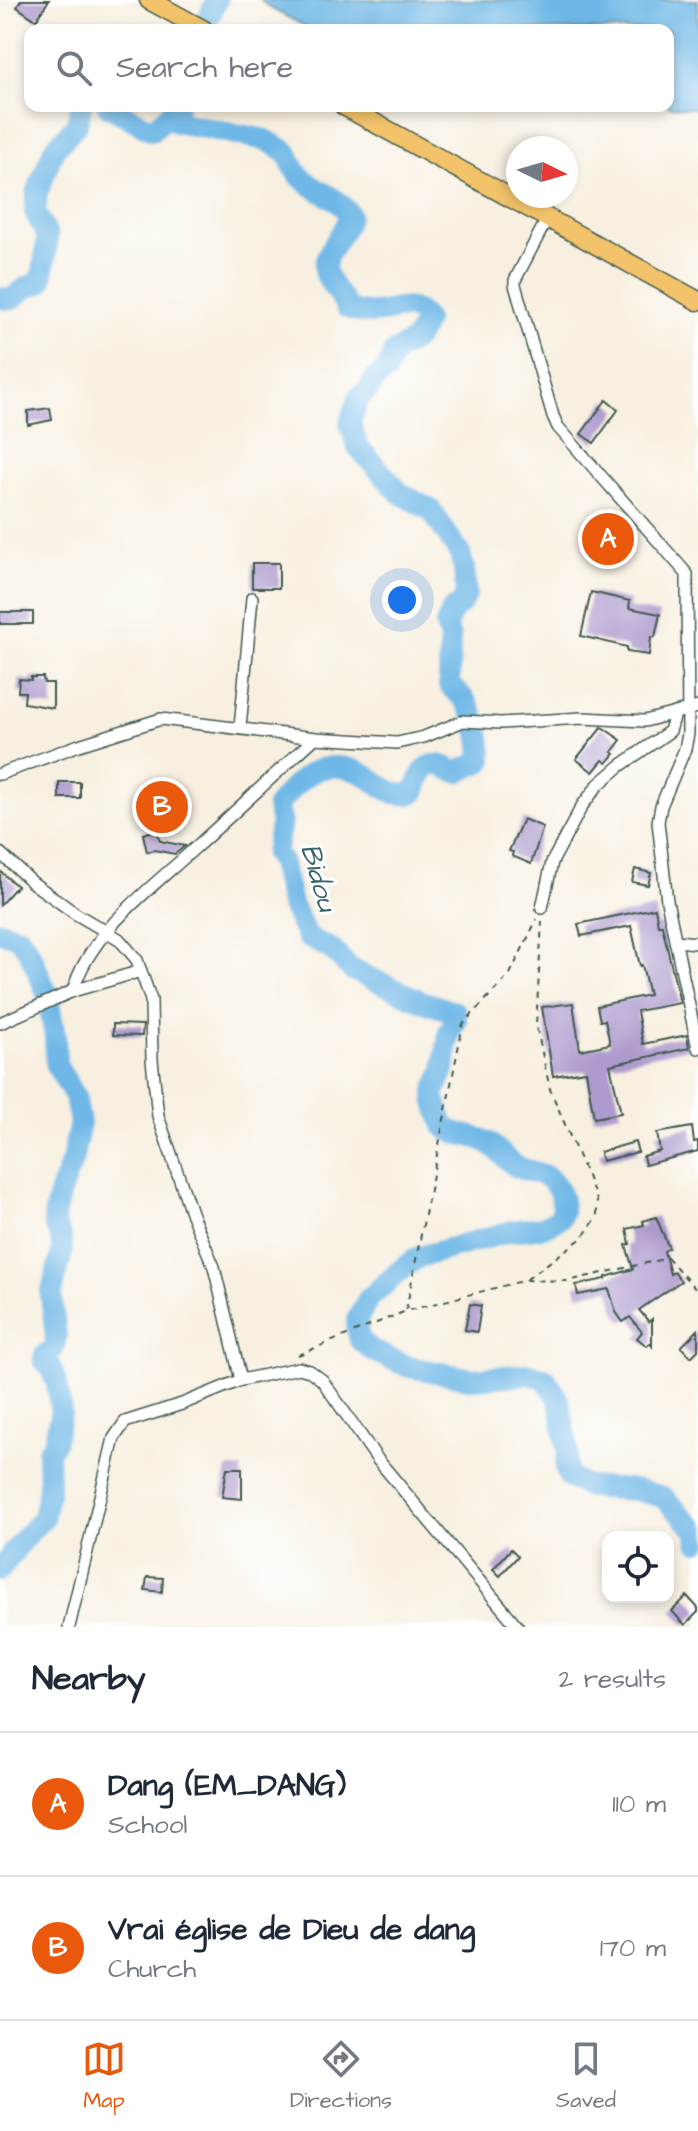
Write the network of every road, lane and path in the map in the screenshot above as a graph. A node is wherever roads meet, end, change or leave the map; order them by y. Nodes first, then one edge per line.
1 (155, 4) edge
2 (193, 24) edge
3 (355, 112) edge
4 (547, 219) junction
5 (698, 301) edge
6 (692, 573) edge
7 (252, 598) dead end
8 (693, 709) edge
9 (675, 714) junction
10 (240, 728) junction
11 (315, 738) junction
12 (0, 774) edge
13 (0, 853) edge
14 (542, 908) junction
15 (108, 931) junction
16 (675, 941) junction
17 (698, 943) edge
18 (141, 971) junction
19 (73, 991) junction
20 (0, 1023) edge
21 (698, 1048) edge
22 (526, 1280) junction
23 (698, 1292) edge
24 (406, 1311) junction
25 (295, 1356) dead end
26 (241, 1380) junction
27 (69, 1627) edge
28 (518, 1627) edge

1 - 2 highway
3 - 4 highway
4 - 5 highway
4 - 6 street
6 - 8 street
7 - 10 street
8 - 9 street
8 - 16 street
9 - 11 street
9 - 14 street
10 - 11 street
10 - 12 street
11 - 15 street
13 - 15 street
14 - 22 path
14 - 24 path
15 - 18 street
15 - 19 street
16 - 17 street
16 - 21 street
18 - 19 street
18 - 26 street
19 - 20 street
22 - 23 path
22 - 24 path
24 - 25 path
26 - 27 street
26 - 28 street

